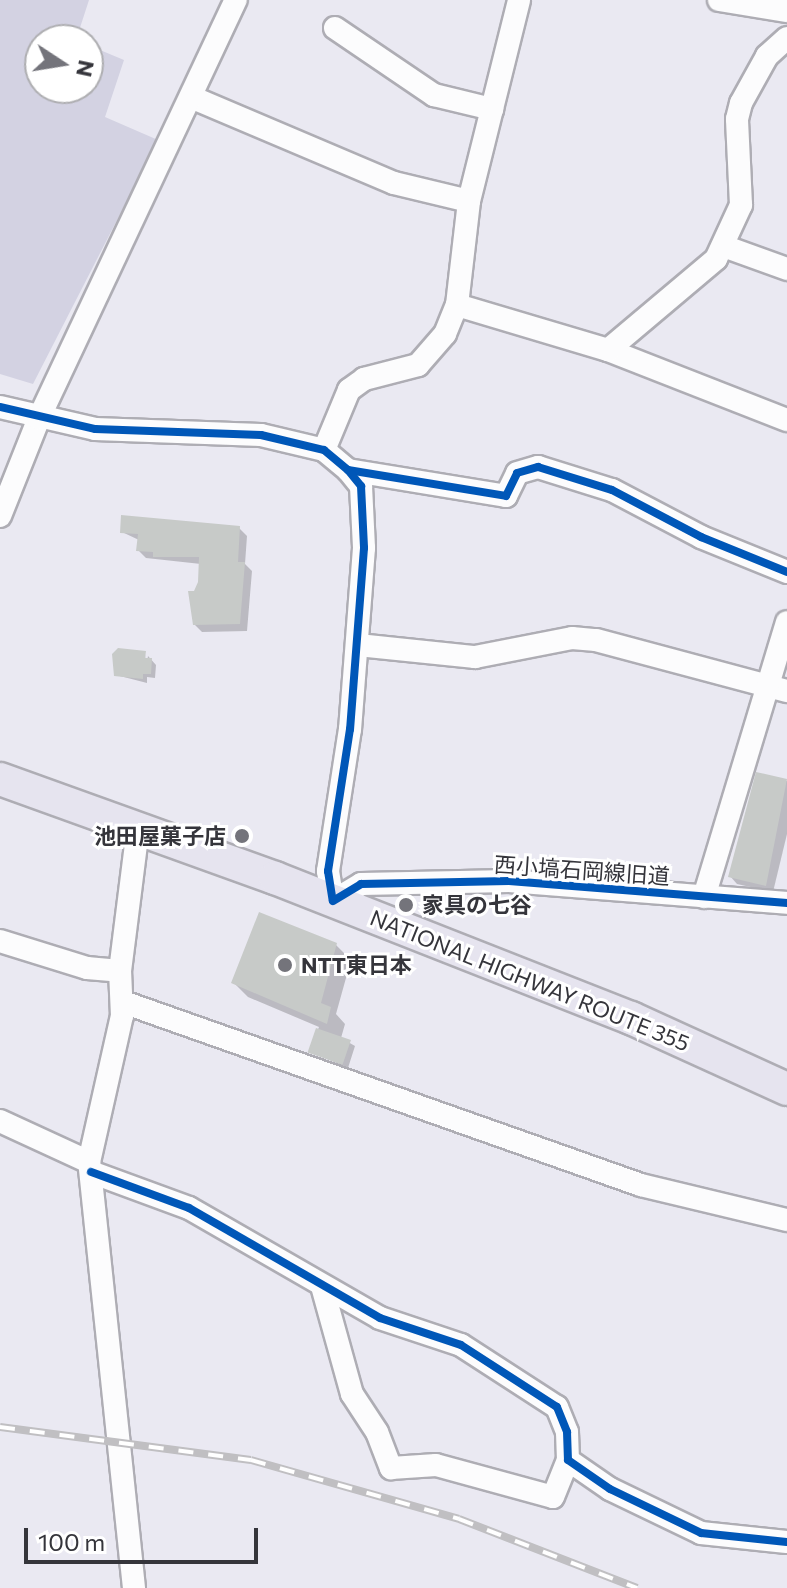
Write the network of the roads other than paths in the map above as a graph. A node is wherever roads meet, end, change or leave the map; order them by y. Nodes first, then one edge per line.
1 (236, 0) edge
2 (519, 0) edge
3 (719, 0) edge
4 (787, 11) edge
5 (335, 28) dead end
6 (787, 38) edge
7 (191, 97) junction
8 (492, 109) junction
9 (469, 201) junction
10 (726, 247) junction
11 (787, 269) edge
12 (457, 305) junction
13 (608, 350) junction
14 (0, 407) edge
15 (39, 418) junction
16 (787, 420) edge
17 (324, 450) junction
18 (348, 470) junction
19 (0, 516) edge
20 (787, 572) edge
21 (787, 622) edge
22 (358, 645) junction
23 (776, 688) edge
24 (0, 779) edge
25 (138, 828) junction
26 (704, 897) junction
27 (333, 901) junction
28 (787, 903) edge
29 (0, 941) edge
30 (120, 971) junction
31 (123, 1002) junction
32 (787, 1089) edge
33 (0, 1121) edge
34 (90, 1167) junction
35 (787, 1220) edge
36 (322, 1286) junction
37 (568, 1460) junction
38 (787, 1542) edge
39 (134, 1588) edge

1 - 7 street
2 - 8 street
3 - 4 street
5 - 8 street
6 - 10 street
7 - 9 street
7 - 15 street
8 - 9 street
9 - 12 street
10 - 11 street
10 - 13 street
12 - 13 street
12 - 17 street
13 - 16 street
14 - 15 street
15 - 17 street
15 - 19 street
17 - 18 street
18 - 20 street
18 - 22 street
21 - 23 street
22 - 23 street
22 - 27 street
23 - 26 street
24 - 25 highway, NATIONAL HIGHWAY ROUTE 355
25 - 27 highway, NATIONAL HIGHWAY ROUTE 355
25 - 30 street
26 - 27 street, 西小塙石岡線旧道
26 - 28 street, 西小塙石岡線旧道
27 - 32 highway, NATIONAL HIGHWAY ROUTE 355
29 - 30 street
30 - 31 street
31 - 34 street
31 - 35 street
33 - 34 street
34 - 36 street
34 - 39 street
36 - 37 street
36 - 37 street
37 - 38 street

